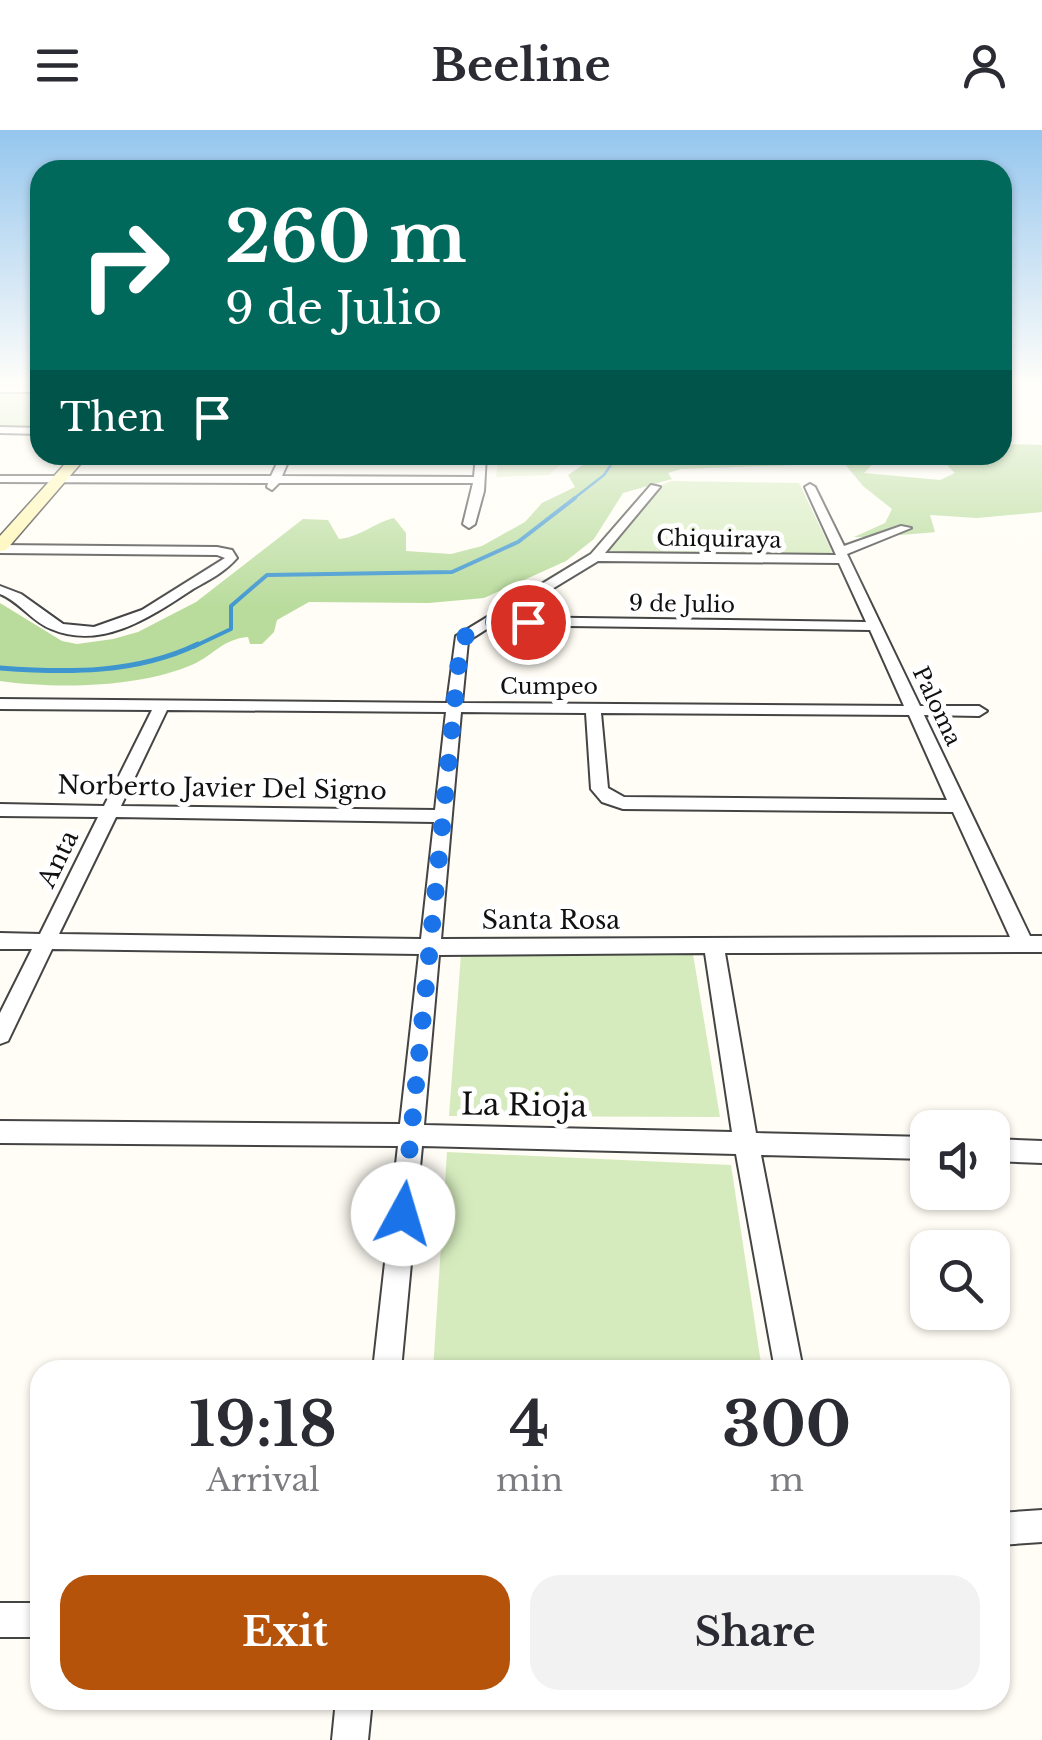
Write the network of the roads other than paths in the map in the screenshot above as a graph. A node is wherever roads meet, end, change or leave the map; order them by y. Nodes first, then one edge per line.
1 (71, 465) edge
2 (282, 465) edge
3 (480, 465) edge
4 (0, 478) edge
5 (56, 483) junction
6 (273, 484) junction
7 (478, 485) junction
8 (0, 487) edge
9 (656, 487) dead end
10 (810, 487) dead end
11 (469, 524) dead end
12 (905, 528) dead end
13 (0, 548) edge
14 (842, 556) junction
15 (594, 557) junction
16 (0, 590) edge
17 (490, 622) junction
18 (874, 626) junction
19 (0, 704) edge
20 (162, 705) junction
21 (454, 707) junction
22 (593, 708) junction
23 (914, 711) junction
24 (978, 712) dead end
25 (959, 806) junction
26 (0, 810) edge
27 (110, 812) junction
28 (443, 816) junction
29 (0, 941) edge
30 (46, 942) junction
31 (1032, 944) edge
32 (430, 947) junction
33 (714, 947) junction
34 (0, 1036) edge
35 (0, 1132) edge
36 (411, 1135) junction
37 (746, 1142) junction
38 (910, 1147) edge
39 (1010, 1151) edge
40 (1042, 1152) edge
41 (388, 1360) edge
42 (788, 1360) edge
43 (1042, 1526) edge
44 (1010, 1528) edge
45 (0, 1620) edge
46 (30, 1620) edge
47 (353, 1710) edge
48 (350, 1740) edge

1 - 5 main road
2 - 6 street
3 - 7 street
4 - 5 street
5 - 6 street
5 - 8 street
5 - 13 main road
6 - 7 street
7 - 11 street
9 - 15 street
10 - 14 street, Paloma
12 - 14 street, Chiquiraya
13 - 16 street
14 - 15 street, Chiquiraya
14 - 18 street, Paloma
15 - 17 street
17 - 18 street, 9 de Julio
17 - 21 street
18 - 23 street, Paloma
19 - 20 street, Cumpeo
20 - 21 street, Cumpeo
20 - 27 street, Anta
21 - 22 street, Cumpeo
21 - 28 street
22 - 23 street, Cumpeo
22 - 25 street
23 - 24 street, Cumpeo
23 - 25 street, Paloma
25 - 31 street, Paloma
26 - 27 street, Norberto Javier Del Signo
27 - 28 street, Norberto Javier Del Signo
27 - 30 street, Anta
28 - 32 street
29 - 30 street, Santa Rosa
30 - 32 street, Santa Rosa
30 - 34 street, Anta
31 - 33 street, Santa Rosa
32 - 33 street, Santa Rosa
32 - 36 street
33 - 37 street
35 - 36 street, La Rioja
36 - 37 street, La Rioja
36 - 41 street
37 - 38 street, La Rioja
37 - 42 street
39 - 40 street
43 - 44 street
45 - 46 street
47 - 48 street

